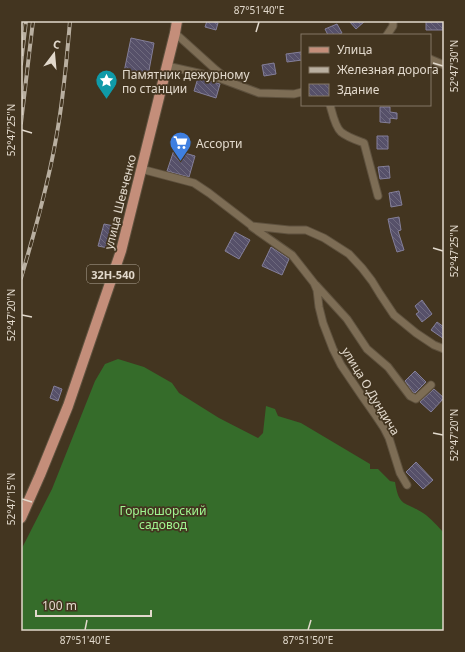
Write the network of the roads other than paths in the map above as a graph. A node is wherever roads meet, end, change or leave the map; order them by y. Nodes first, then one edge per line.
1 (177, 21) edge
2 (398, 21) edge
3 (392, 24) edge
4 (175, 33) junction
5 (387, 34) edge
6 (431, 59) edge
7 (444, 65) edge
8 (167, 66) junction
9 (235, 85) junction
10 (301, 92) edge
11 (330, 106) edge
12 (141, 169) junction
13 (378, 196) dead end
14 (252, 226) junction
15 (314, 283) junction
16 (444, 349) edge
17 (431, 385) dead end
18 (407, 485) dead end
19 (21, 518) edge

1 - 4 main road, улица Шевченко / 32Н-540
2 - 3 street
3 - 5 street
4 - 8 main road, улица Шевченко / 32Н-540
4 - 9 street
6 - 7 street
8 - 9 street
8 - 12 main road, улица Шевченко / 32Н-540
9 - 10 street
11 - 13 street
12 - 14 street, улица О.Дундича
12 - 19 main road, улица Шевченко / 32Н-540
14 - 15 street, улица О.Дундича
14 - 16 street
15 - 17 street, улица О.Дундича
15 - 18 street, улица О.Дундича

